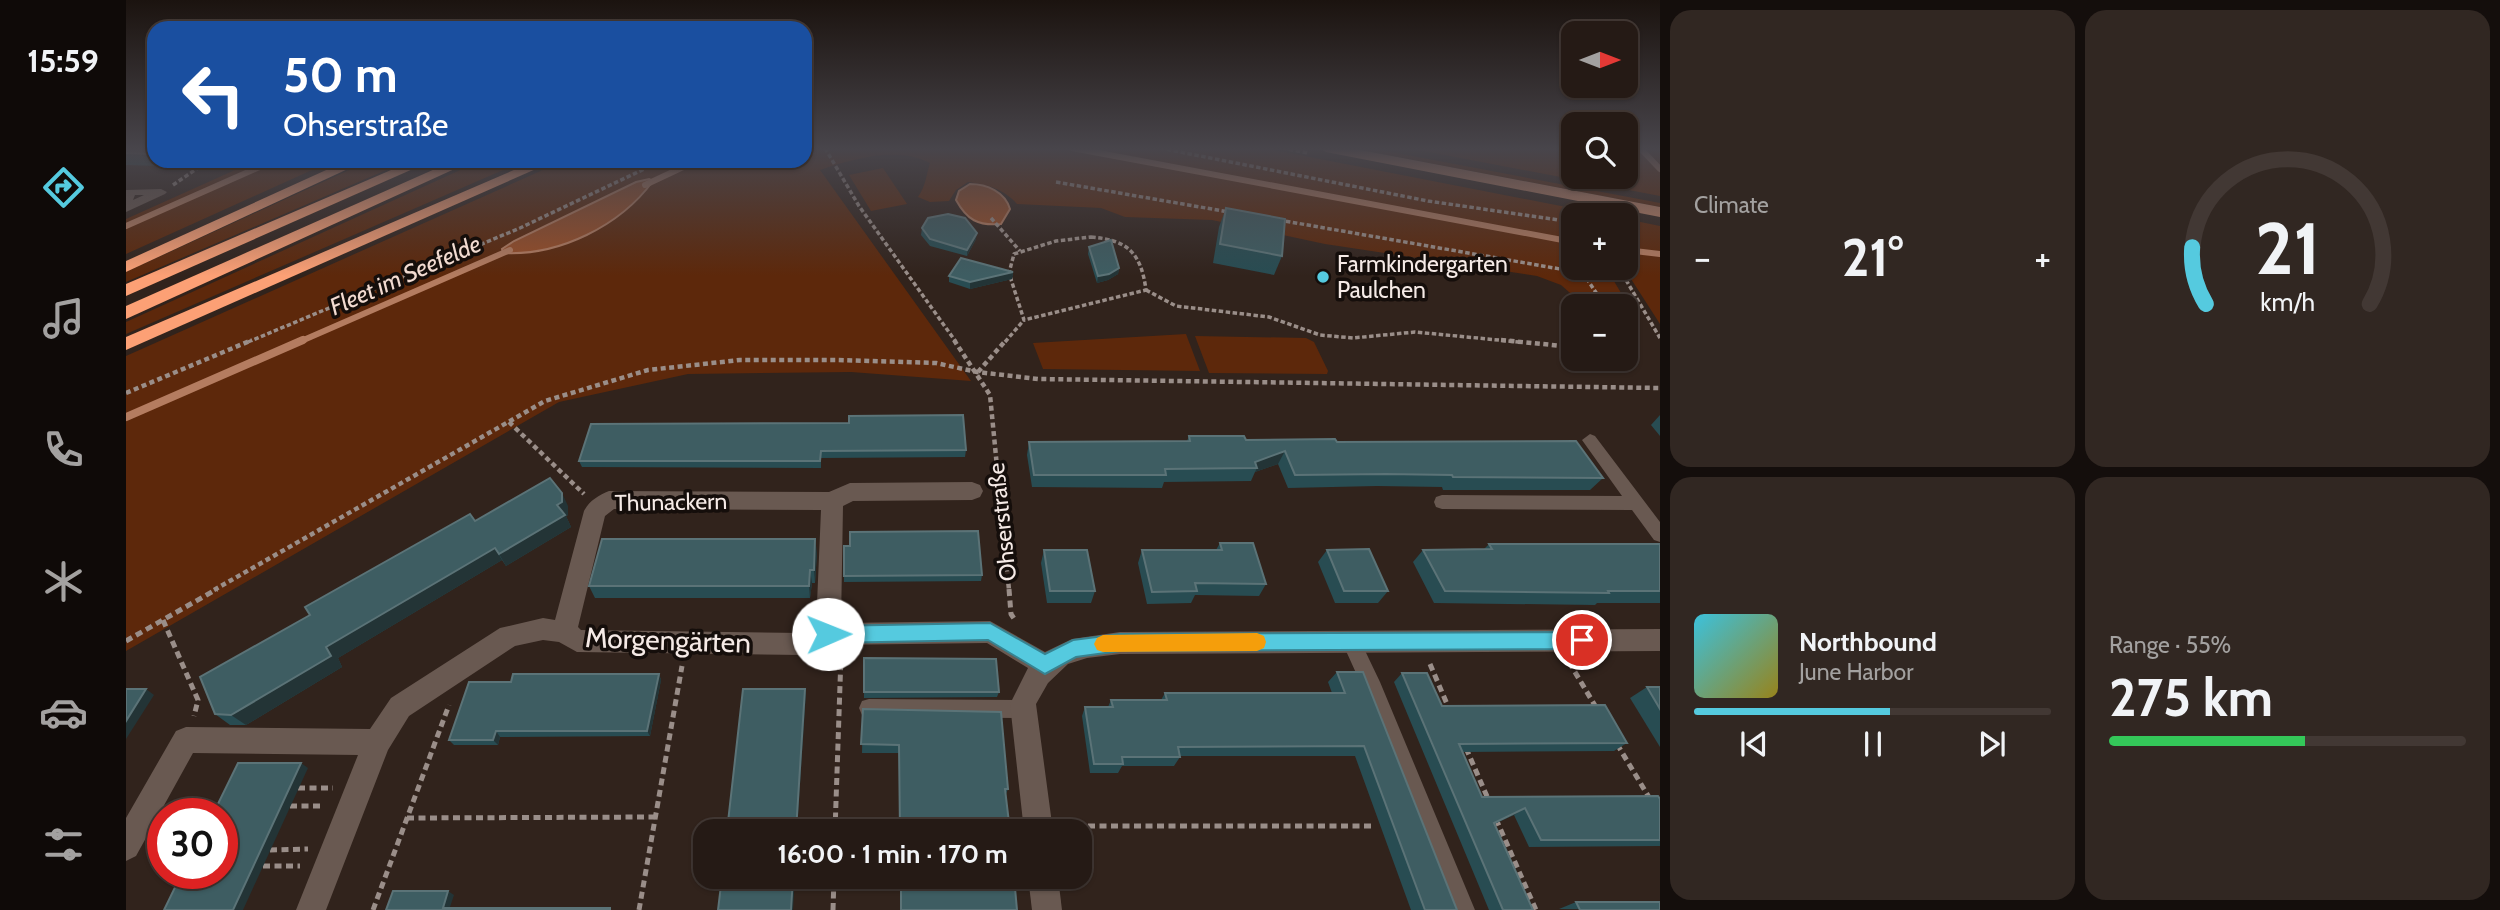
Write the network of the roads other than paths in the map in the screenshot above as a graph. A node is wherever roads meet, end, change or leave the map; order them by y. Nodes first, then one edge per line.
1 (294, 190) edge
2 (356, 190) edge
3 (399, 190) edge
4 (479, 190) edge
5 (1548, 190) edge
6 (160, 192) dead end
7 (126, 207) edge
8 (1660, 212) edge
9 (126, 267) edge
10 (126, 291) edge
11 (126, 313) edge
12 (126, 344) edge
13 (1590, 440) dead end
14 (972, 491) dead end
15 (832, 501) junction
16 (1443, 502) dead end
17 (1636, 503) junction
18 (1660, 535) edge
19 (564, 632) junction
20 (834, 634) junction
21 (1660, 640) edge
22 (1351, 642) junction
23 (1045, 665) junction
24 (869, 708) edge
25 (1024, 709) junction
26 (377, 742) junction
27 (1036, 819) edge
28 (126, 846) edge
29 (1044, 889) edge
30 (311, 910) edge
31 (1047, 910) edge
32 (1463, 910) edge

1 - 9 highway
2 - 10 highway
3 - 11 highway
4 - 12 highway
5 - 8 main road
6 - 7 lane
13 - 17 lane
14 - 15 street, Thunackern
15 - 19 street, Thunackern
15 - 20 street
16 - 17 lane
17 - 18 lane
19 - 20 street, Morgengärten
19 - 26 street, Morgengärten
20 - 23 street, Morgengärten
21 - 22 street
22 - 23 street
22 - 32 lane
23 - 25 street
24 - 25 lane
25 - 27 street
26 - 28 street
26 - 30 street, Morgengärten
29 - 31 street

